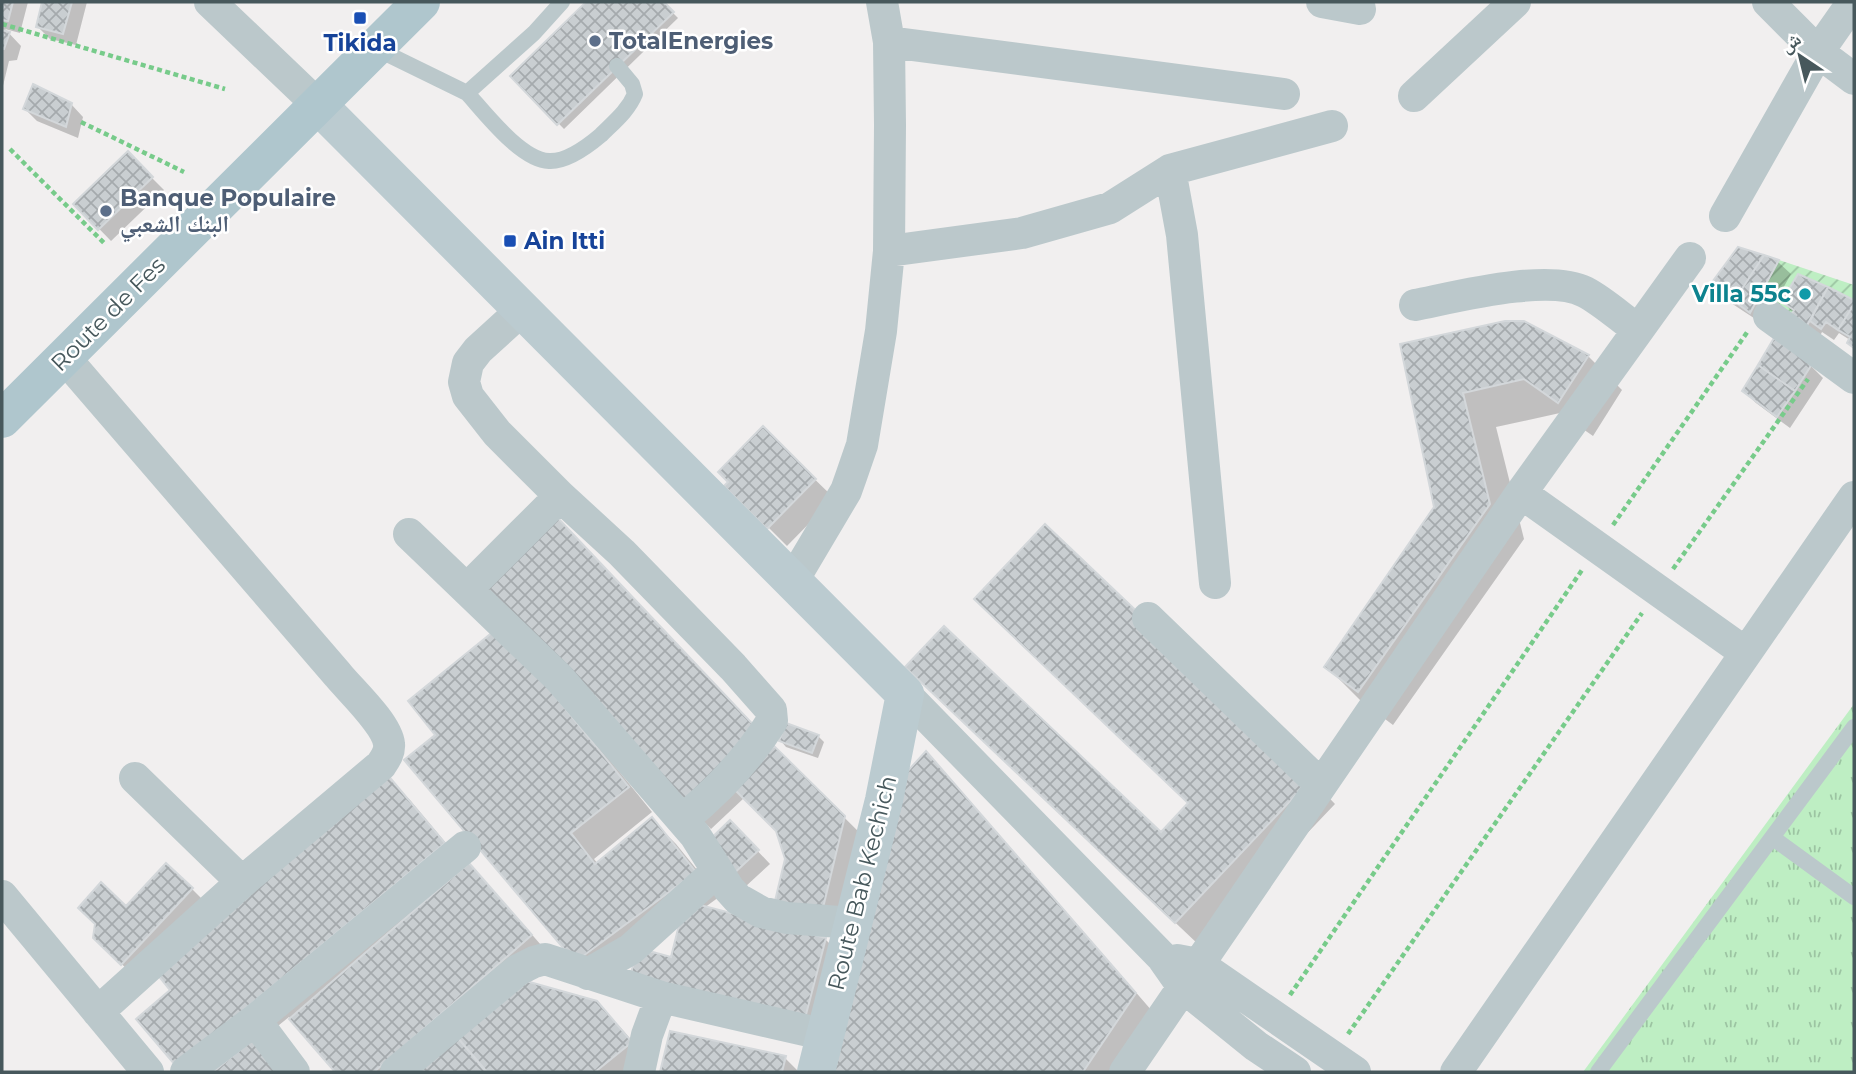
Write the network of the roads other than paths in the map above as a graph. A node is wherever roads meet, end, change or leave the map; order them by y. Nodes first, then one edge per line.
1 (210, 2) edge
2 (421, 2) edge
3 (881, 2) edge
4 (1322, 2) edge
5 (1514, 2) edge
6 (1768, 2) edge
7 (1853, 2) edge
8 (566, 6) edge
9 (1360, 9) dead end
10 (889, 42) junction
11 (375, 48) junction
12 (1818, 52) junction
13 (617, 66) dead end
14 (1854, 79) edge
15 (467, 93) junction
16 (1284, 93) dead end
17 (1414, 96) dead end
18 (318, 105) junction
19 (1332, 125) dead end
20 (1170, 170) junction
21 (1725, 216) dead end
22 (890, 251) junction
23 (1690, 258) dead end
24 (1415, 305) dead end
25 (522, 310) junction
26 (1769, 316) road end
27 (1638, 330) junction
28 (64, 357) junction
29 (1854, 378) edge
30 (2, 419) edge
31 (1521, 493) junction
32 (560, 496) junction
33 (1854, 497) edge
34 (409, 534) dead end
35 (792, 582) junction
36 (1215, 583) dead end
37 (467, 589) junction
38 (1148, 618) dead end
39 (1746, 653) junction
40 (905, 694) junction
41 (1854, 727) edge
42 (135, 778) dead end
43 (1321, 785) junction
44 (682, 820) junction
45 (1773, 838) junction
46 (465, 847) dead end
47 (718, 871) junction
48 (242, 882) junction
49 (2, 896) edge
50 (1854, 897) edge
51 (853, 923) junction
52 (588, 974) junction
53 (1191, 975) junction
54 (661, 997) junction
55 (98, 1013) junction
56 (255, 1020) junction
57 (826, 1035) junction
58 (1343, 1065) edge
59 (148, 1072) edge
60 (186, 1072) edge
61 (294, 1072) edge
62 (396, 1072) edge
63 (639, 1072) edge
64 (816, 1072) edge
65 (1125, 1072) edge
66 (1295, 1072) edge
67 (1456, 1072) edge
68 (1598, 1072) edge

1 - 18 street
2 - 11 main road, Route de Fes
3 - 10 street
4 - 9 street
5 - 17 street
6 - 12 street
7 - 12 street
8 - 15 lane
10 - 16 street
10 - 22 street
11 - 15 lane
11 - 18 main road, Route de Fes
12 - 14 street
12 - 21 street
13 - 15 lane
18 - 25 street
18 - 28 main road, Route de Fes
19 - 20 street
20 - 22 street
20 - 36 street
22 - 35 street
23 - 27 street
24 - 27 street
25 - 32 street
25 - 35 street
26 - 29 street
27 - 31 street
28 - 30 main road, Route de Fes
28 - 48 street
31 - 39 street
31 - 43 street
32 - 37 street
32 - 44 street
33 - 39 street
34 - 37 street
35 - 40 street
37 - 44 street
38 - 43 street
39 - 67 street
40 - 51 street, Route Bab Kechich
40 - 53 street
41 - 45 lane
42 - 48 street
43 - 53 street
44 - 47 street
45 - 50 lane
45 - 68 lane
46 - 56 street
47 - 51 street
47 - 52 street
48 - 55 street
49 - 55 street
51 - 57 street, Route Bab Kechich
52 - 54 street
52 - 62 street
53 - 58 street
53 - 65 street
53 - 66 street
54 - 57 street
54 - 63 street
55 - 59 street
56 - 60 street
56 - 61 street
57 - 64 street, Route Bab Kechich

